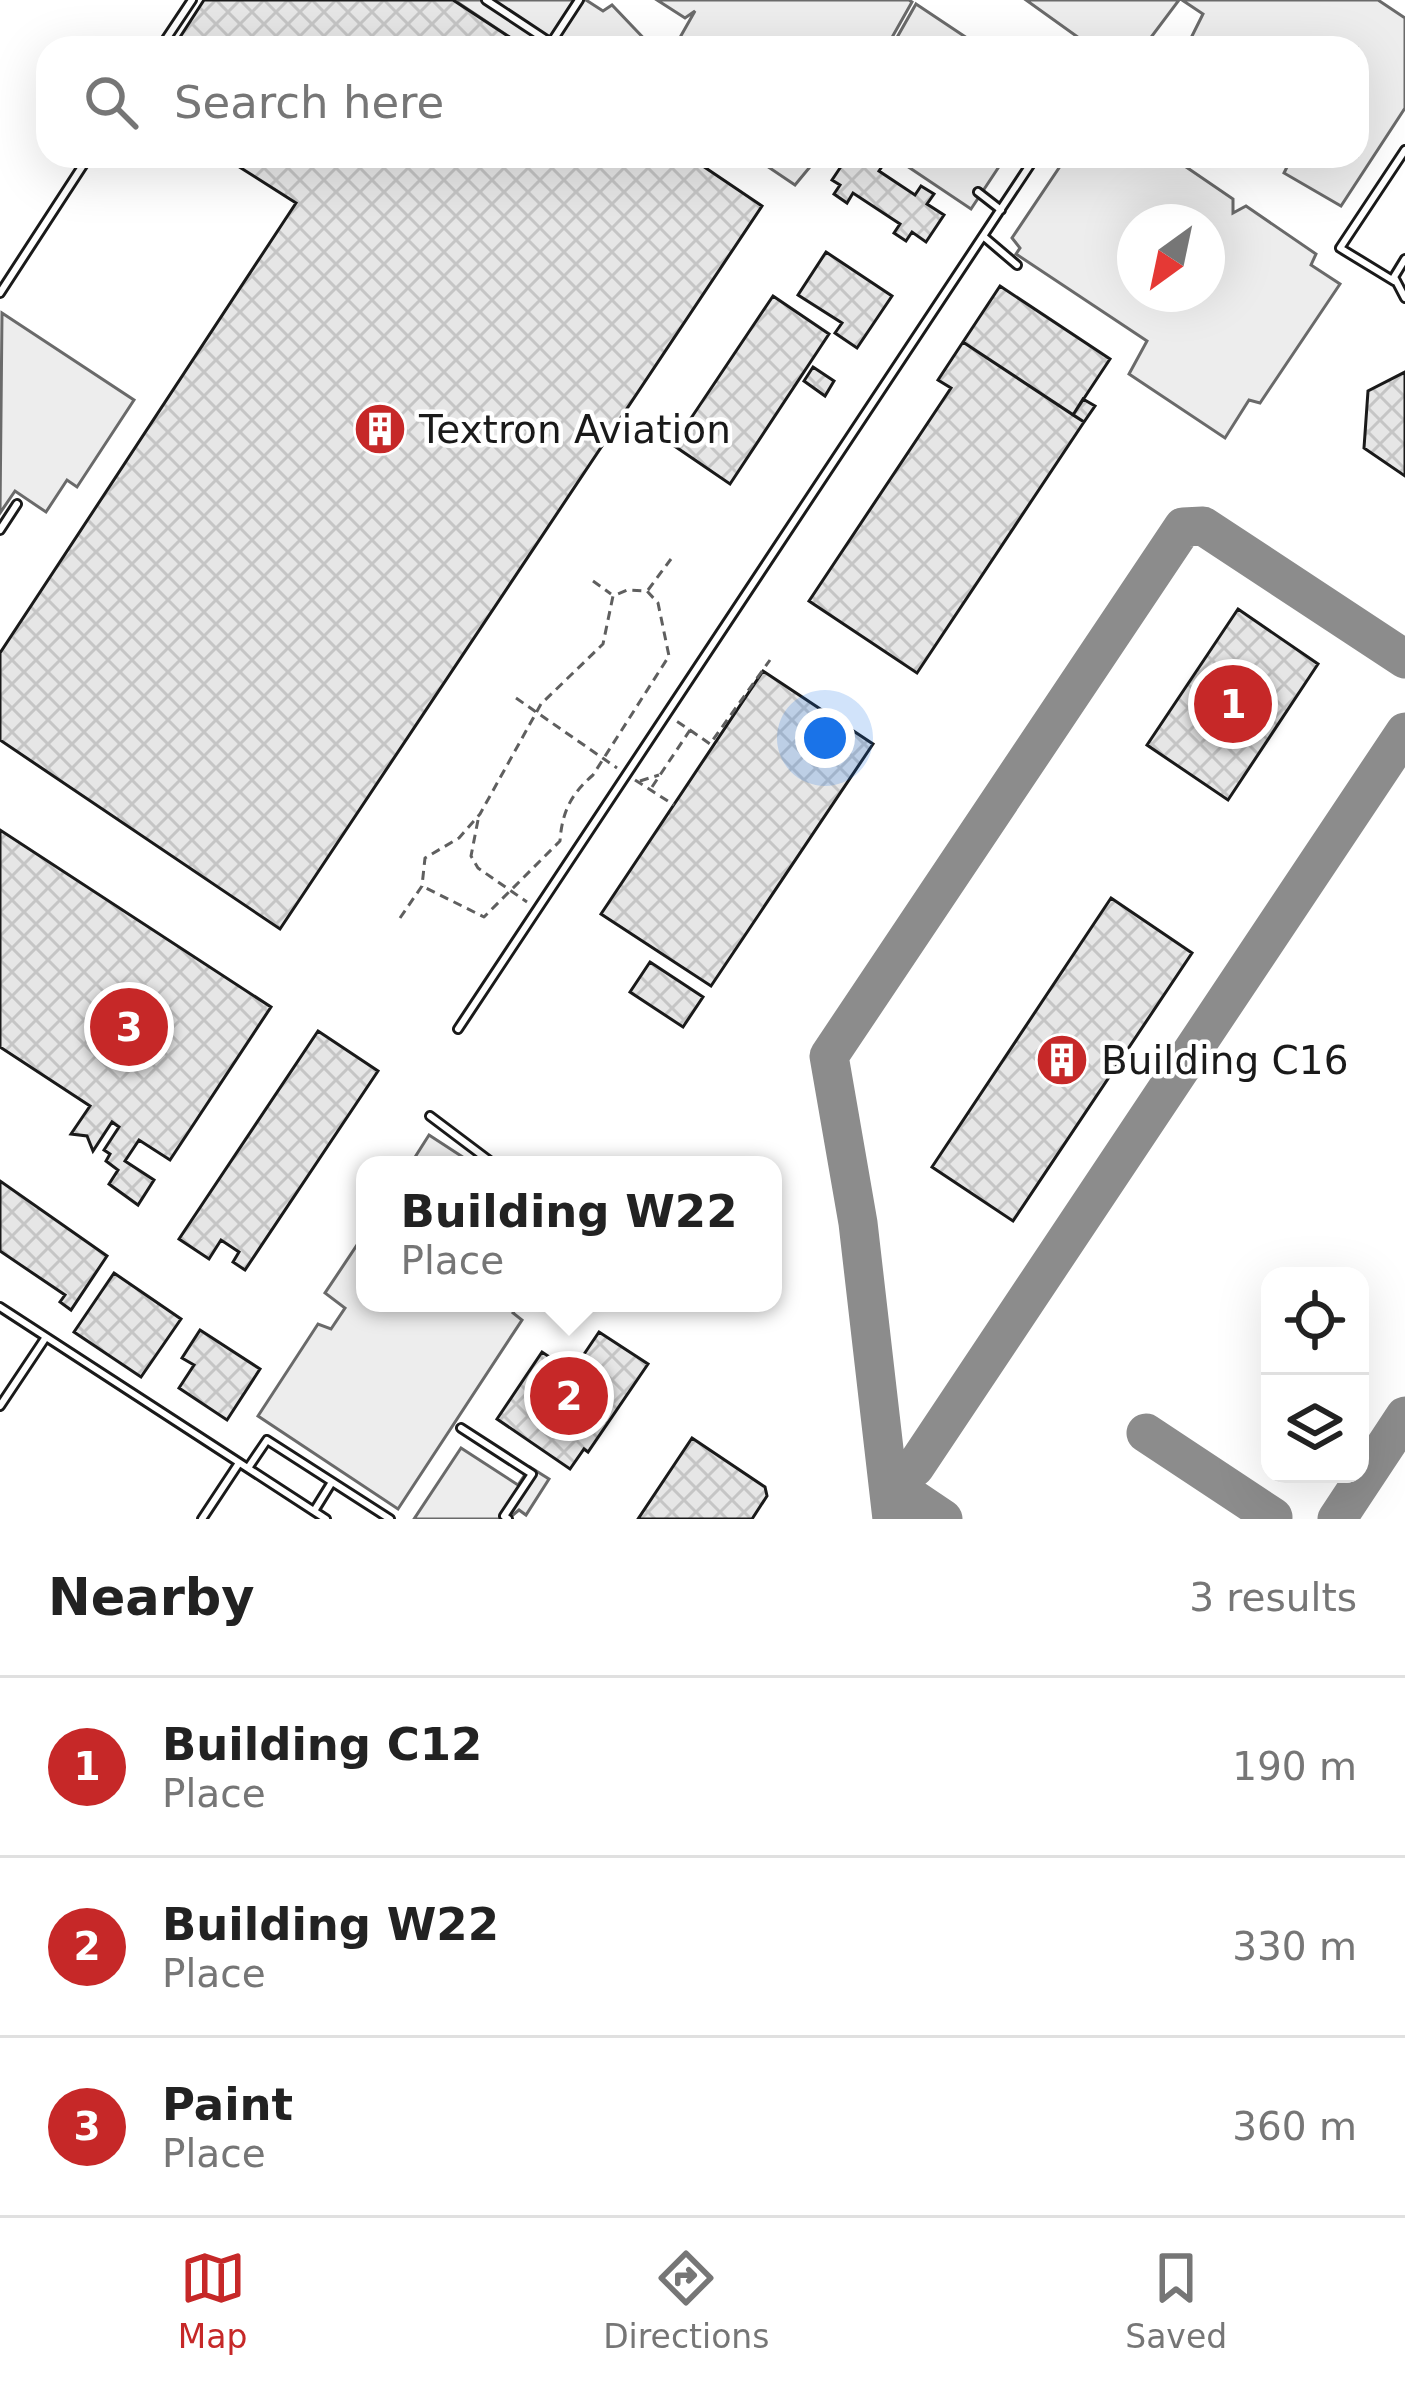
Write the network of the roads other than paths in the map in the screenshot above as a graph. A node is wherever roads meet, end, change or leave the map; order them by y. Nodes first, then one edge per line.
1 (192, 0) edge
2 (486, 0) edge
3 (579, 0) edge
4 (168, 36) edge
5 (541, 36) edge
6 (560, 36) edge
7 (1405, 151) edge
8 (81, 168) edge
9 (1028, 168) edge
10 (978, 192) dead end
11 (1001, 210) junction
12 (982, 235) junction
13 (1405, 259) edge
14 (1017, 265) dead end
15 (1394, 281) junction
16 (0, 293) edge
17 (1405, 298) edge
18 (17, 504) dead end
19 (0, 530) edge
20 (458, 1029) dead end
21 (430, 1116) dead end
22 (483, 1156) edge
23 (0, 1306) edge
24 (46, 1337) junction
25 (0, 1406) edge
26 (461, 1428) dead end
27 (239, 1462) junction
28 (248, 1468) junction
29 (332, 1482) junction
30 (314, 1511) junction
31 (323, 1518) edge
32 (202, 1519) edge
33 (390, 1519) edge
34 (508, 1519) edge

1 - 4 lane
2 - 5 lane
3 - 6 lane
7 - 15 lane
8 - 16 lane
9 - 11 lane
10 - 11 lane
11 - 12 lane
12 - 14 lane
12 - 20 lane
13 - 15 lane
15 - 17 lane
18 - 19 lane
21 - 22 lane
23 - 24 lane
24 - 25 lane
24 - 27 lane
26 - 34 lane
27 - 28 lane
27 - 32 lane
28 - 29 lane
28 - 30 lane
29 - 30 lane
29 - 33 lane
30 - 31 lane

